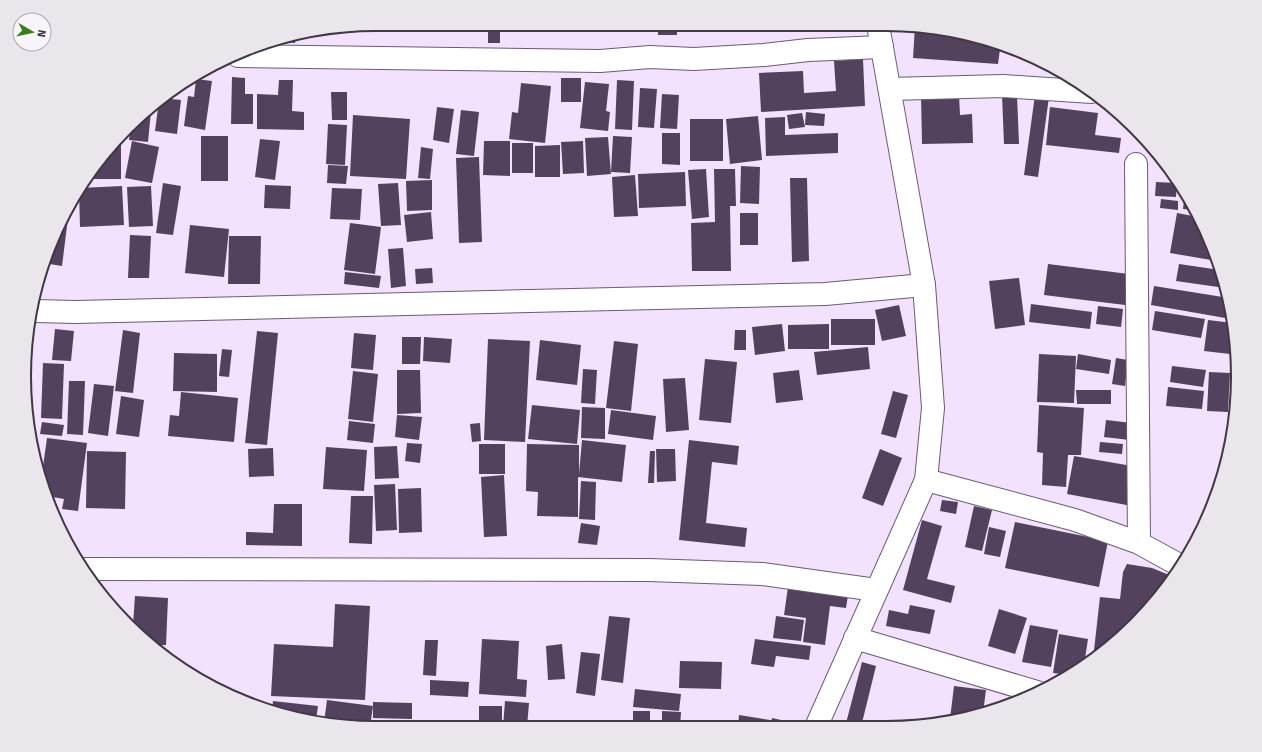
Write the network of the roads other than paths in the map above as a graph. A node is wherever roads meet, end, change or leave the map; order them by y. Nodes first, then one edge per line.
1 (879, 31) edge
2 (882, 47) junction
3 (246, 56) edge
4 (890, 89) junction
5 (1081, 91) edge
6 (1136, 164) dead end
7 (924, 285) junction
8 (38, 311) edge
9 (926, 480) junction
10 (1140, 543) junction
11 (1176, 563) edge
12 (90, 569) edge
13 (876, 590) junction
14 (855, 638) junction
15 (1029, 690) edge
16 (819, 721) edge

1 - 2 street
2 - 3 street
2 - 4 street
4 - 5 street
4 - 7 street
6 - 10 street
7 - 8 street
7 - 9 street
9 - 10 street
9 - 13 street
10 - 11 street
12 - 13 street
13 - 14 street
14 - 15 street
14 - 16 street

